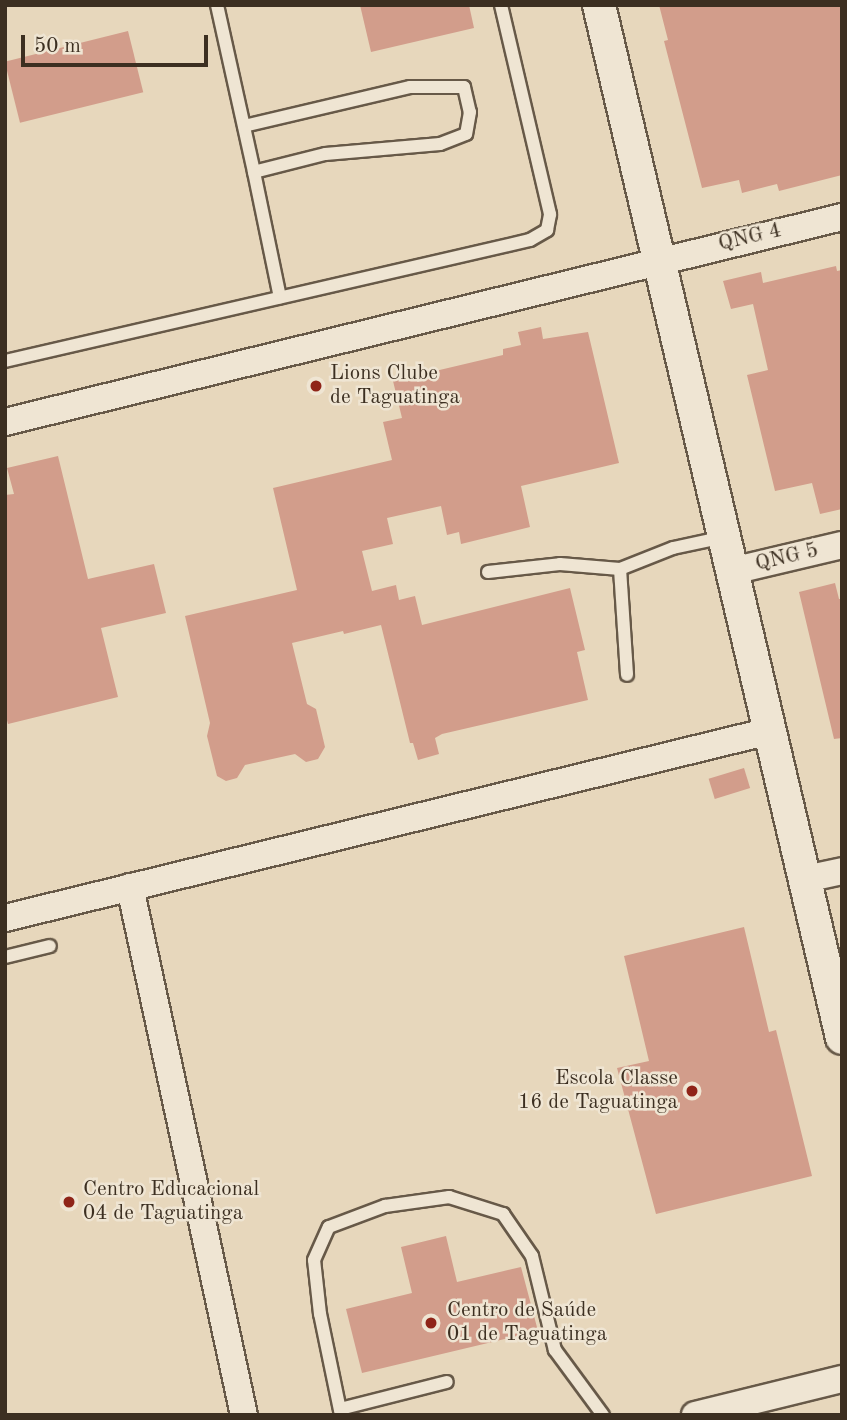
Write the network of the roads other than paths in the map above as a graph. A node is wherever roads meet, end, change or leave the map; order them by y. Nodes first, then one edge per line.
1 (217, 5) edge
2 (501, 5) edge
3 (599, 5) edge
4 (244, 126) junction
5 (254, 172) junction
6 (842, 217) edge
7 (659, 260) junction
8 (281, 297) junction
9 (5, 361) edge
10 (5, 422) edge
11 (724, 537) junction
12 (842, 545) edge
13 (620, 569) junction
14 (732, 571) junction
15 (488, 572) dead end
16 (627, 675) dead end
17 (770, 732) junction
18 (842, 871) edge
19 (804, 879) junction
20 (130, 887) junction
21 (5, 918) edge
22 (50, 946) dead end
23 (5, 957) edge
24 (842, 1038) edge
25 (842, 1379) edge
26 (447, 1382) dead end
27 (340, 1412) edge
28 (244, 1415) edge
29 (603, 1415) edge
30 (695, 1415) edge

1 - 4 lane
2 - 8 lane
3 - 7 street
4 - 5 lane
4 - 5 lane
5 - 8 lane
6 - 7 street, QNG 4
7 - 10 street, QNG 4
7 - 11 street
8 - 9 lane
11 - 13 lane
11 - 14 street
12 - 14 street, QNG 5
13 - 15 lane
13 - 16 lane
14 - 17 street
17 - 19 street
17 - 20 street
18 - 19 street
19 - 24 street
20 - 21 street
20 - 28 street
22 - 23 lane
25 - 30 street
26 - 27 lane
27 - 29 lane

